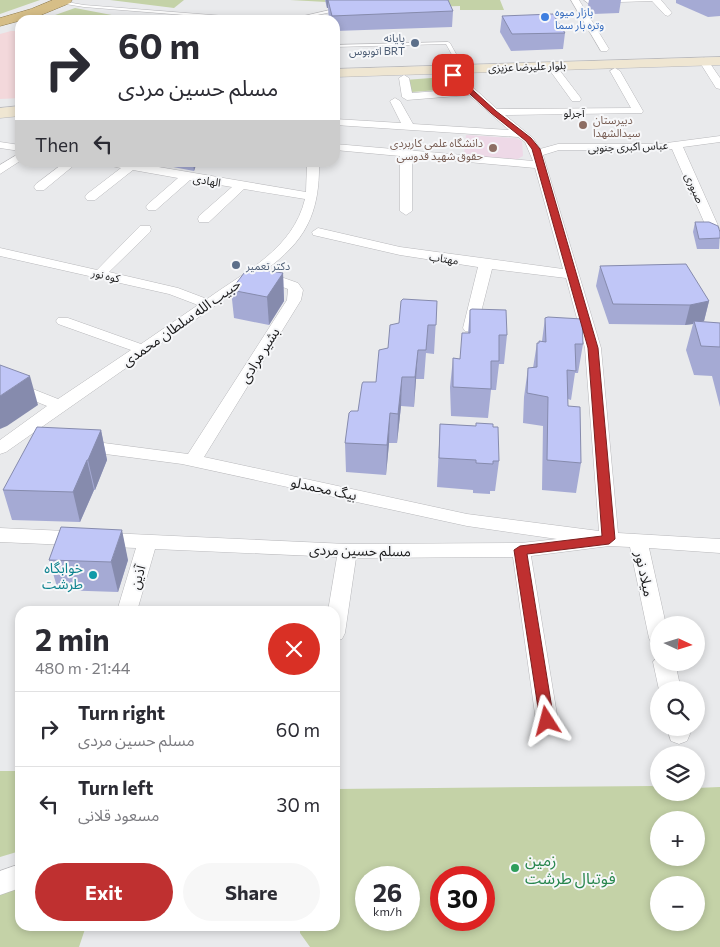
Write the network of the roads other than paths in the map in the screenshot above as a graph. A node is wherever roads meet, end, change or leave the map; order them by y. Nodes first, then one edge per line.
1 (576, 0) edge
2 (588, 0) edge
3 (649, 0) edge
4 (656, 0) edge
5 (63, 1) edge
6 (344, 8) edge
7 (668, 13) dead end
8 (25, 15) edge
9 (189, 15) edge
10 (311, 15) edge
11 (15, 18) edge
12 (0, 22) edge
13 (340, 46) edge
14 (604, 49) dead end
15 (720, 53) edge
16 (458, 61) junction
17 (704, 61) junction
18 (720, 61) edge
19 (340, 65) edge
20 (551, 65) junction
21 (615, 71) dead end
22 (340, 73) edge
23 (453, 75) dead end
24 (404, 78) dead end
25 (720, 86) edge
26 (470, 92) junction
27 (576, 100) dead end
28 (395, 101) dead end
29 (15, 102) edge
30 (0, 104) edge
31 (15, 112) edge
32 (494, 112) junction
33 (0, 113) edge
34 (340, 122) edge
35 (409, 127) junction
36 (522, 134) junction
37 (720, 139) edge
38 (676, 144) junction
39 (0, 145) edge
40 (15, 147) edge
41 (340, 147) edge
42 (406, 153) junction
43 (538, 159) junction
44 (15, 160) edge
45 (66, 167) edge
46 (130, 167) joint
47 (313, 167) edge
48 (0, 170) edge
49 (187, 176) junction
50 (241, 185) junction
51 (40, 187) dead end
52 (310, 196) junction
53 (91, 197) dead end
54 (152, 207) dead end
55 (406, 211) dead end
56 (705, 211) junction
57 (720, 211) edge
58 (204, 220) dead end
59 (145, 229) dead end
60 (714, 231) edge
61 (318, 232) dead end
62 (0, 252) edge
63 (486, 264) junction
64 (253, 272) junction
65 (100, 274) junction
66 (571, 274) junction
67 (209, 304) junction
68 (63, 321) dead end
69 (470, 328) edge
70 (142, 349) junction
71 (0, 381) edge
72 (59, 405) junction
73 (63, 444) edge
74 (0, 448) edge
75 (193, 460) junction
76 (0, 535) edge
77 (609, 539) junction
78 (638, 540) junction
79 (147, 543) junction
80 (720, 546) edge
81 (520, 550) junction
82 (347, 551) junction
83 (128, 606) edge
84 (339, 606) edge
85 (654, 616) edge
86 (547, 721) dead end
87 (15, 878) edge
88 (0, 883) edge

1 - 14 street
2 - 3 street
4 - 7 street
5 - 8 highway
5 - 9 lane
6 - 10 lane
11 - 12 highway
13 - 16 lane
15 - 16 main road, بلوار علیرضا عزیزی
16 - 19 main road, بلوار علیرضا عزیزی
17 - 18 main road, بلوار علیرضا عزیزی
17 - 20 main road, بلوار علیرضا عزیزی
17 - 25 street
20 - 22 main road, بلوار علیرضا عزیزی
20 - 27 street
21 - 32 street, آجرلو
23 - 26 street
24 - 26 street
26 - 32 street
28 - 35 street
29 - 30 main road
31 - 33 main road
32 - 36 street
34 - 35 street
35 - 36 street
36 - 43 street
37 - 38 street, عباس اکبری جنوبی
38 - 43 street, عباس اکبری جنوبی
38 - 56 street, صبوری
39 - 40 street
41 - 42 street, عباس اکبری جنوبی
42 - 43 street, عباس اکبری جنوبی
42 - 55 street
43 - 66 street
44 - 48 street
45 - 51 street
46 - 49 street, الهادی
46 - 53 street
47 - 52 street, حبیب الله سلطان محمدی
49 - 50 street, الهادی
49 - 54 street
50 - 52 street, الهادی
50 - 58 street
52 - 64 street, حبیب الله سلطان محمدی
56 - 57 street
56 - 60 street, صبوری
59 - 65 street
61 - 63 street, مهتاب
62 - 65 street, کوه نور
63 - 66 street, مهتاب
63 - 69 street
64 - 67 street, حبیب الله سلطان محمدی
64 - 75 street, بشیر مرادی
65 - 67 street, کوه نور
66 - 77 street
67 - 70 street, حبیب الله سلطان محمدی
68 - 70 street
70 - 72 street, حبیب الله سلطان محمدی
71 - 72 street
72 - 74 street, حبیب الله سلطان محمدی
73 - 75 street, بیگ محمدلو
75 - 77 street, بیگ محمدلو
76 - 79 street, مسلم حسین مردی
77 - 78 street, مسلم حسین مردی
77 - 81 street, مسلم حسین مردی
78 - 80 street, مسلم حسین مردی
78 - 85 street, میلاد نور
79 - 82 street, مسلم حسین مردی
79 - 83 street, آذین
81 - 82 street, مسلم حسین مردی
81 - 86 street
82 - 84 street
87 - 88 street

